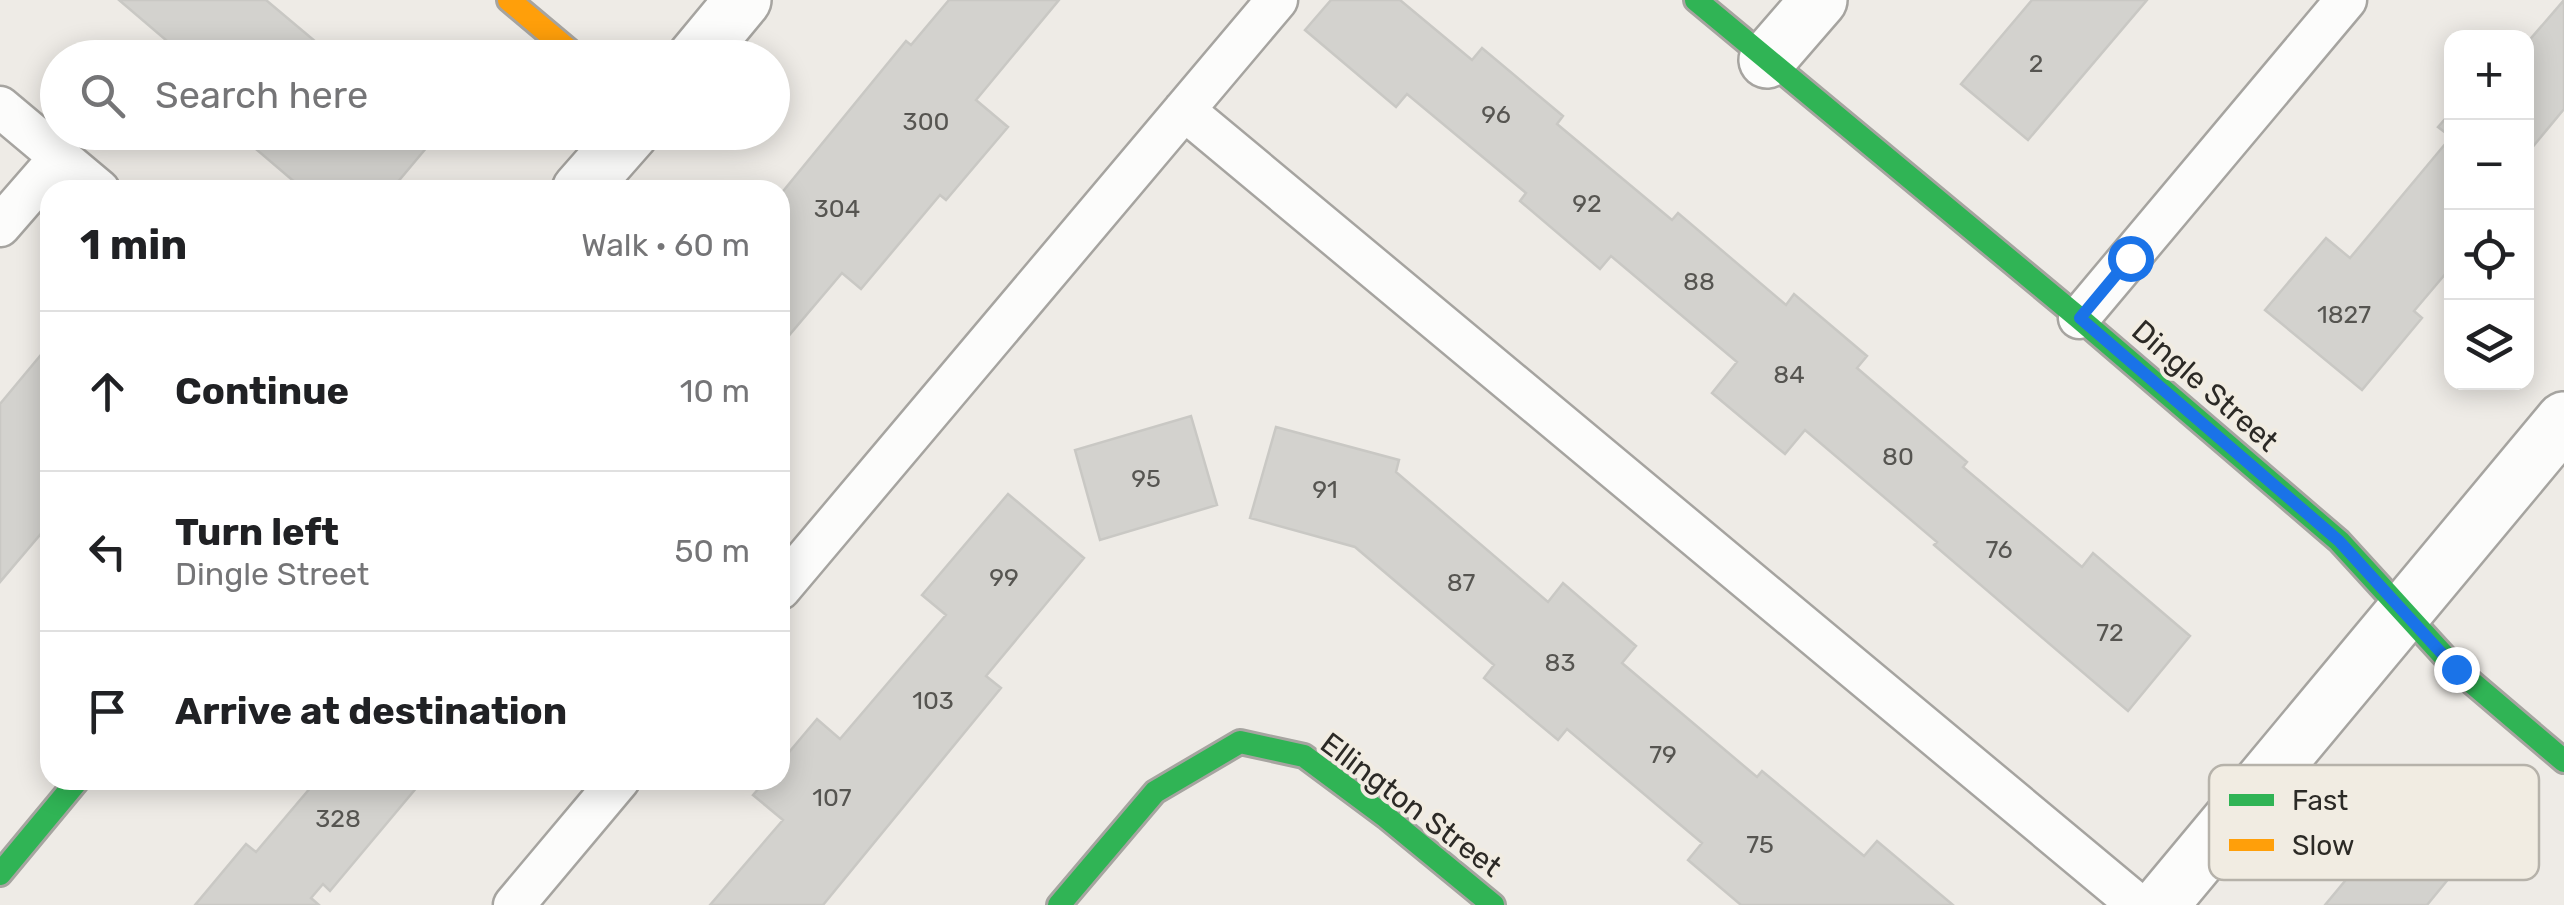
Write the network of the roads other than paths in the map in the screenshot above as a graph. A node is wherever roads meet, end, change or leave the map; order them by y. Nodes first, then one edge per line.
1 (509, 0) edge
2 (744, 0) edge
3 (1277, 0) edge
4 (1696, 0) edge
5 (1819, 0) edge
6 (2346, 0) edge
7 (557, 40) edge
8 (710, 40) edge
9 (1768, 60) junction
10 (0, 107) edge
11 (1184, 110) junction
12 (40, 141) edge
13 (51, 150) edge
14 (615, 150) edge
15 (60, 158) junction
16 (41, 180) edge
17 (87, 180) edge
18 (589, 180) edge
19 (40, 181) edge
20 (0, 226) edge
21 (2080, 318) junction
22 (2564, 420) edge
23 (790, 577) edge
24 (2403, 613) junction
25 (2564, 761) edge
26 (2277, 765) edge
27 (70, 790) edge
28 (611, 790) edge
29 (2209, 846) edge
30 (0, 874) edge
31 (514, 905) edge
32 (1059, 905) edge
33 (1493, 905) edge
34 (2138, 905) edge
35 (2160, 905) edge

1 - 7 street
2 - 8 street
3 - 11 lane
4 - 9 street, Dingle Street
5 - 9 street
6 - 21 lane
9 - 21 street, Dingle Street
10 - 12 lane
11 - 23 lane
11 - 34 lane
13 - 15 lane
14 - 18 street
15 - 16 lane
15 - 17 lane
19 - 20 lane
21 - 24 street, Dingle Street
22 - 24 street
24 - 25 street, Dingle Street
24 - 26 street
27 - 30 street
28 - 31 lane
29 - 35 street
32 - 33 street, Ellington Street

